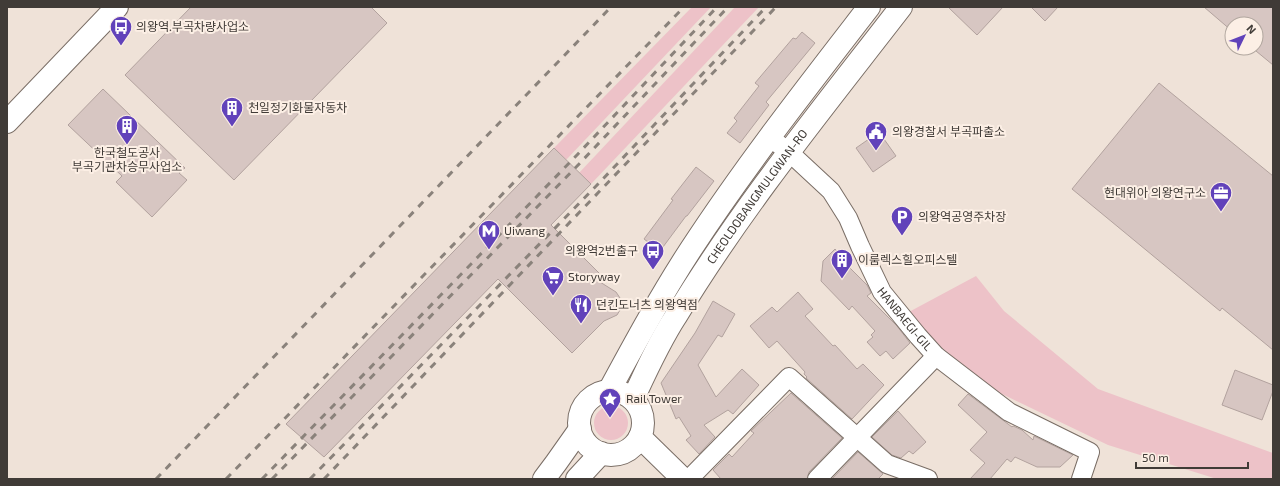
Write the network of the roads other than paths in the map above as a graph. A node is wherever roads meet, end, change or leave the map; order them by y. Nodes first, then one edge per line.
1 (118, 7) edge
2 (869, 7) edge
3 (901, 7) edge
4 (7, 122) edge
5 (769, 137) junction
6 (789, 152) junction
7 (936, 356) junction
8 (609, 391) junction
9 (632, 399) junction
10 (580, 429) junction
11 (640, 437) junction
12 (856, 438) junction
13 (601, 453) junction
14 (907, 475) edge
15 (544, 479) edge
16 (578, 479) edge
17 (682, 479) edge
18 (689, 479) edge
19 (817, 479) edge
20 (928, 479) edge
21 (1081, 479) edge

1 - 4 street
2 - 5 street, CHEOLDOBANGMULGWAN-RO
3 - 6 street, CHEOLDOBANGMULGWAN-RO
5 - 6 street, HANBAEGI-GIL
5 - 8 street, CHEOLDOBANGMULGWAN-RO
6 - 7 street, HANBAEGI-GIL
6 - 9 street, CHEOLDOBANGMULGWAN-RO
7 - 12 street
7 - 21 street, HANBAEGI-GIL
8 - 9 street
8 - 10 street
9 - 11 street
10 - 13 street
10 - 15 street
11 - 13 street
11 - 17 street
12 - 14 street
12 - 18 street
12 - 19 street
13 - 16 street
14 - 20 street

